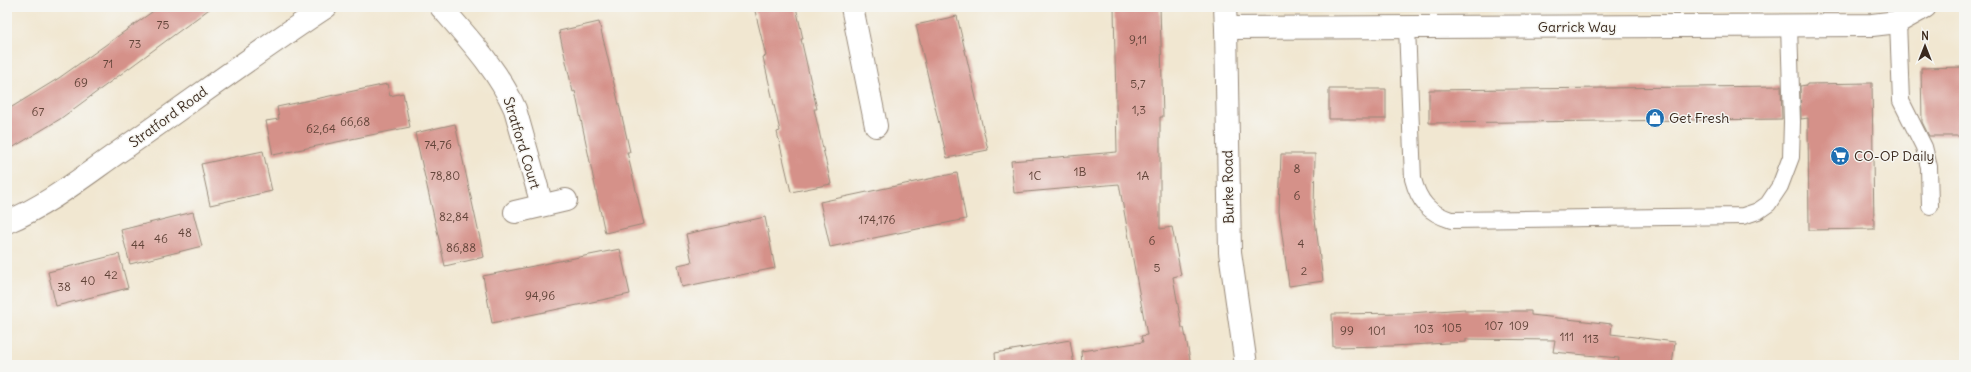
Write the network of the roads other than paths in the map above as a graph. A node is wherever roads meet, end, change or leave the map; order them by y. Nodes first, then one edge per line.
1 (326, 7) edge
2 (441, 7) edge
3 (852, 7) edge
4 (1925, 7) edge
5 (1226, 17) edge
6 (1898, 22) junction
7 (1789, 26) junction
8 (1407, 27) junction
9 (876, 126) dead end
10 (566, 200) dead end
11 (542, 205) junction
12 (1930, 206) dead end
13 (515, 212) dead end
14 (7, 222) edge
15 (1246, 365) edge

1 - 14 street, Stratford Road
2 - 11 street, Stratford Court
3 - 9 street
4 - 6 street, Garrick Way
5 - 8 street, Garrick Way
5 - 15 street, Burke Road
6 - 7 street, Garrick Way
6 - 12 lane
7 - 8 street, Garrick Way
7 - 8 lane
10 - 11 street, Stratford Court
11 - 13 street, Stratford Court

